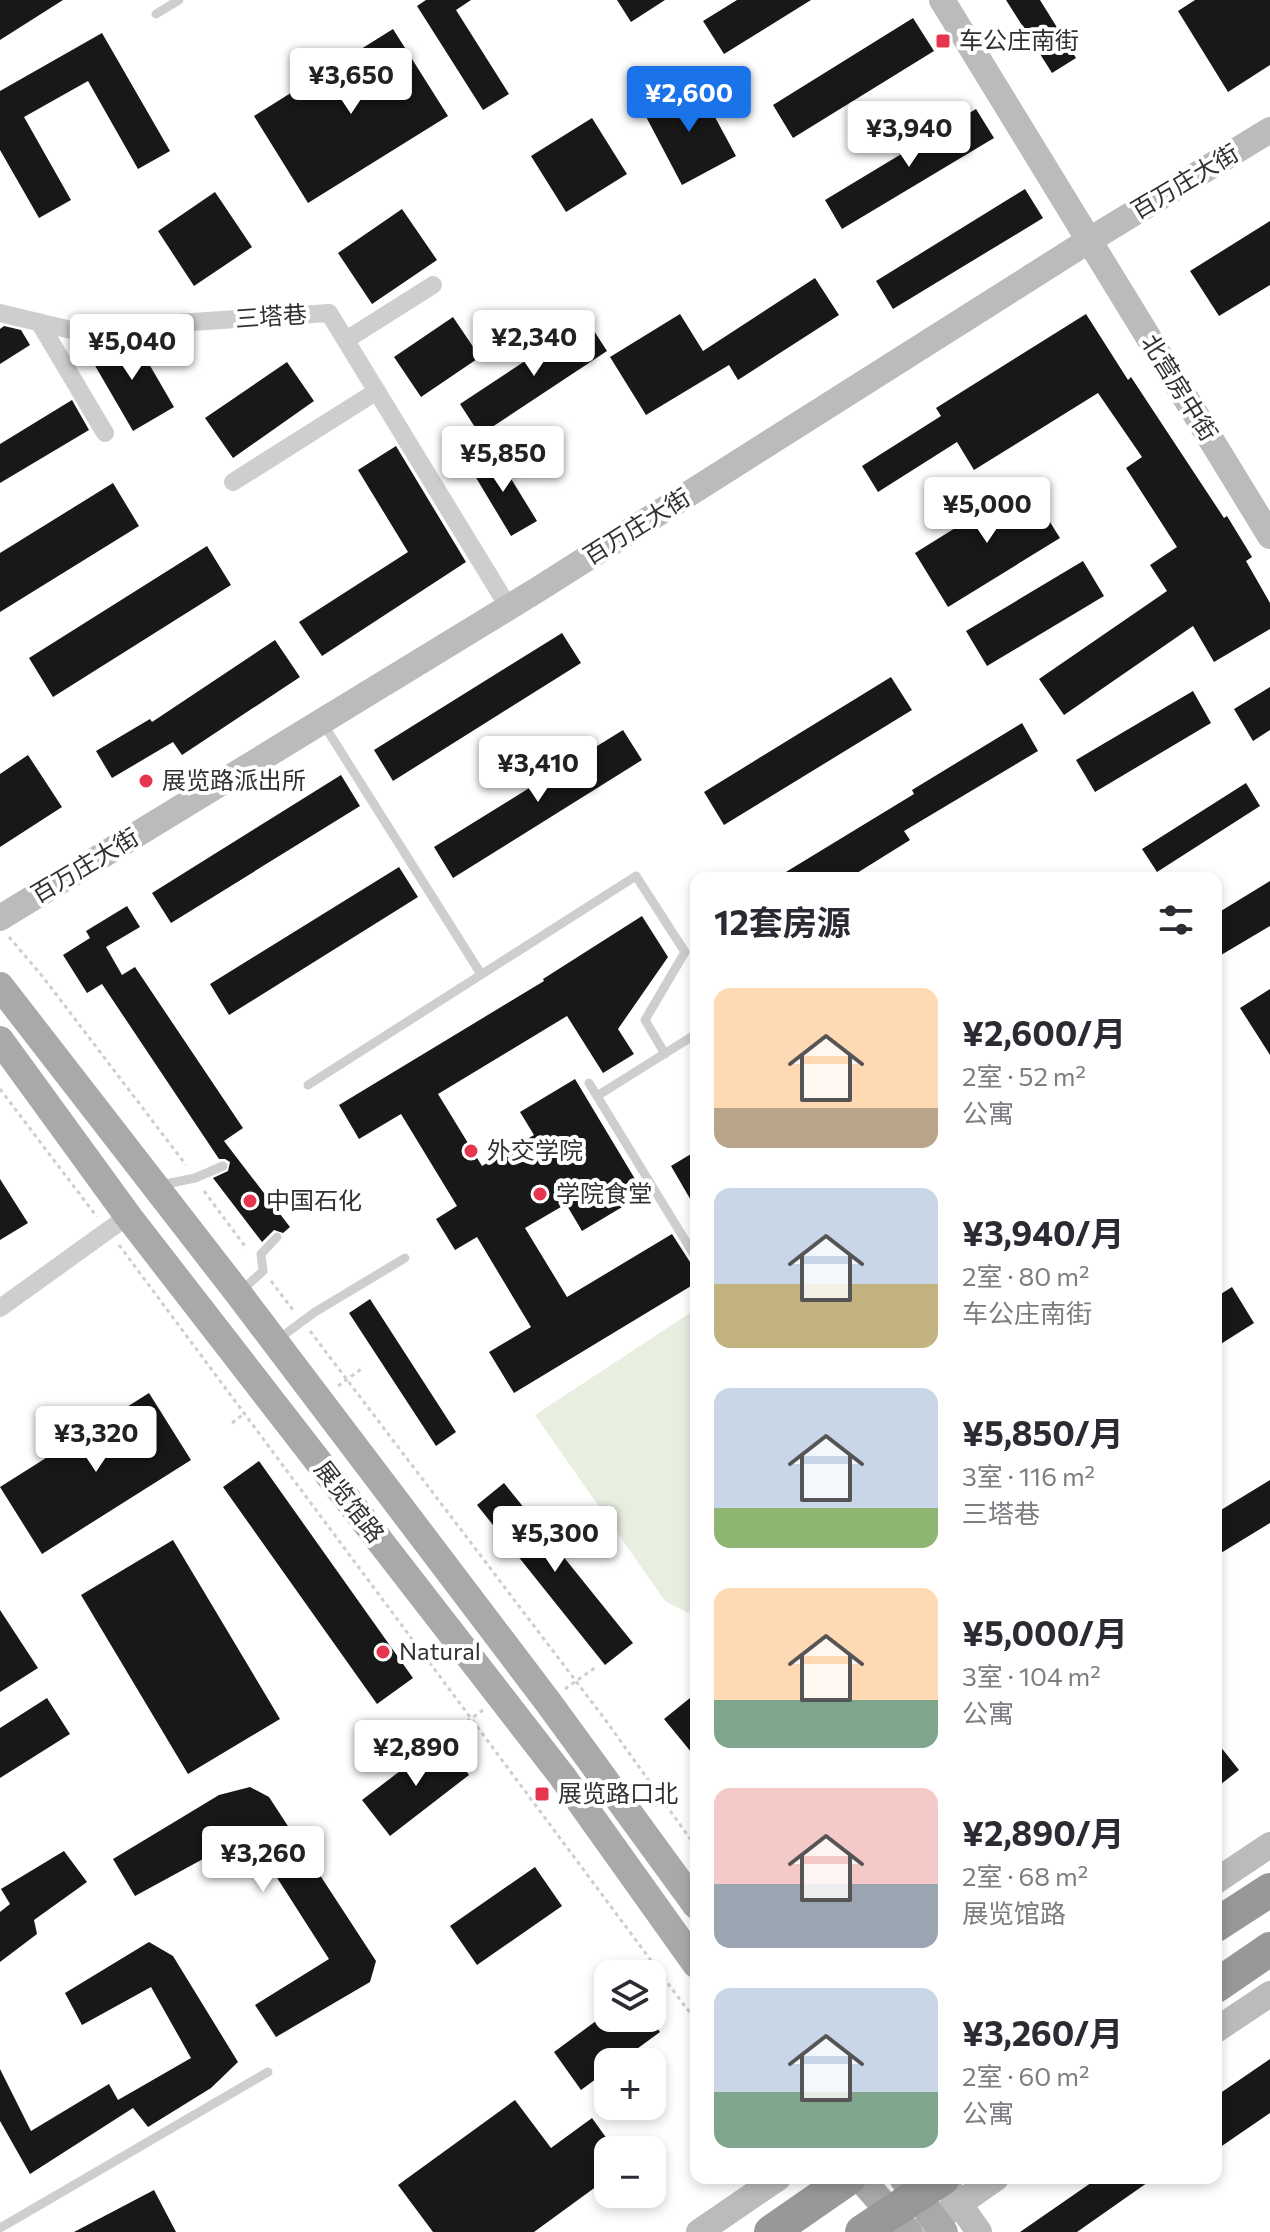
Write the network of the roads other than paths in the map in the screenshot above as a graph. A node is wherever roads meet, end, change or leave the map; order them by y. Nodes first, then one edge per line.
1 (179, 0) edge
2 (942, 0) edge
3 (156, 14) dead end
4 (1270, 130) edge
5 (1088, 241) junction
6 (433, 285) dead end
7 (0, 313) edge
8 (39, 322) junction
9 (346, 340) junction
10 (377, 391) junction
11 (105, 433) dead end
12 (233, 482) dead end
13 (1270, 536) edge
14 (509, 608) junction
15 (322, 722) junction
16 (0, 918) edge
17 (481, 974) junction
18 (0, 986) edge
19 (690, 1038) edge
20 (0, 1040) edge
21 (665, 1054) junction
22 (589, 1083) dead end
23 (308, 1085) dead end
24 (597, 1096) junction
25 (223, 1166) dead end
26 (154, 1186) junction
27 (118, 1223) junction
28 (277, 1237) dead end
29 (690, 1248) edge
30 (405, 1258) dead end
31 (238, 1293) junction
32 (0, 1308) edge
33 (274, 1342) junction
34 (1270, 1845) edge
35 (1222, 1877) edge
36 (1270, 1890) edge
37 (690, 1897) edge
38 (1222, 1919) edge
39 (1270, 1949) edge
40 (690, 1956) edge
41 (1222, 1982) edge
42 (1270, 1994) edge
43 (1222, 2026) edge
44 (268, 2072) dead end
45 (769, 2184) edge
46 (840, 2184) edge
47 (874, 2184) edge
48 (981, 2184) edge
49 (926, 2206) edge
50 (0, 2228) edge
51 (699, 2232) edge
52 (771, 2232) edge
53 (862, 2232) edge
54 (979, 2232) edge

1 - 3 lane
2 - 5 main road
4 - 5 main road, 百万庄大街
5 - 13 main road, 北营房中街
5 - 14 main road, 百万庄大街
6 - 9 street
7 - 8 street, 三塔巷
8 - 9 street, 三塔巷
8 - 11 street
9 - 10 street, 三塔巷
10 - 12 street
10 - 14 street, 三塔巷
14 - 15 main road, 百万庄大街
15 - 16 main road, 百万庄大街
15 - 17 lane
17 - 21 lane
17 - 23 lane
18 - 26 main road, 展览馆路
19 - 21 lane
20 - 27 main road, 展览馆路
21 - 24 lane
22 - 24 lane
24 - 29 lane
25 - 26 lane
26 - 31 main road, 展览馆路
27 - 32 street
27 - 40 main road, 展览馆路
28 - 31 lane
30 - 33 lane
31 - 33 main road, 展览馆路
33 - 37 main road, 展览馆路
34 - 35 main road
36 - 38 highway
39 - 41 highway
42 - 43 main road
44 - 50 lane
45 - 51 main road
46 - 52 highway
47 - 49 main road
48 - 49 main road
49 - 53 highway
49 - 54 main road

